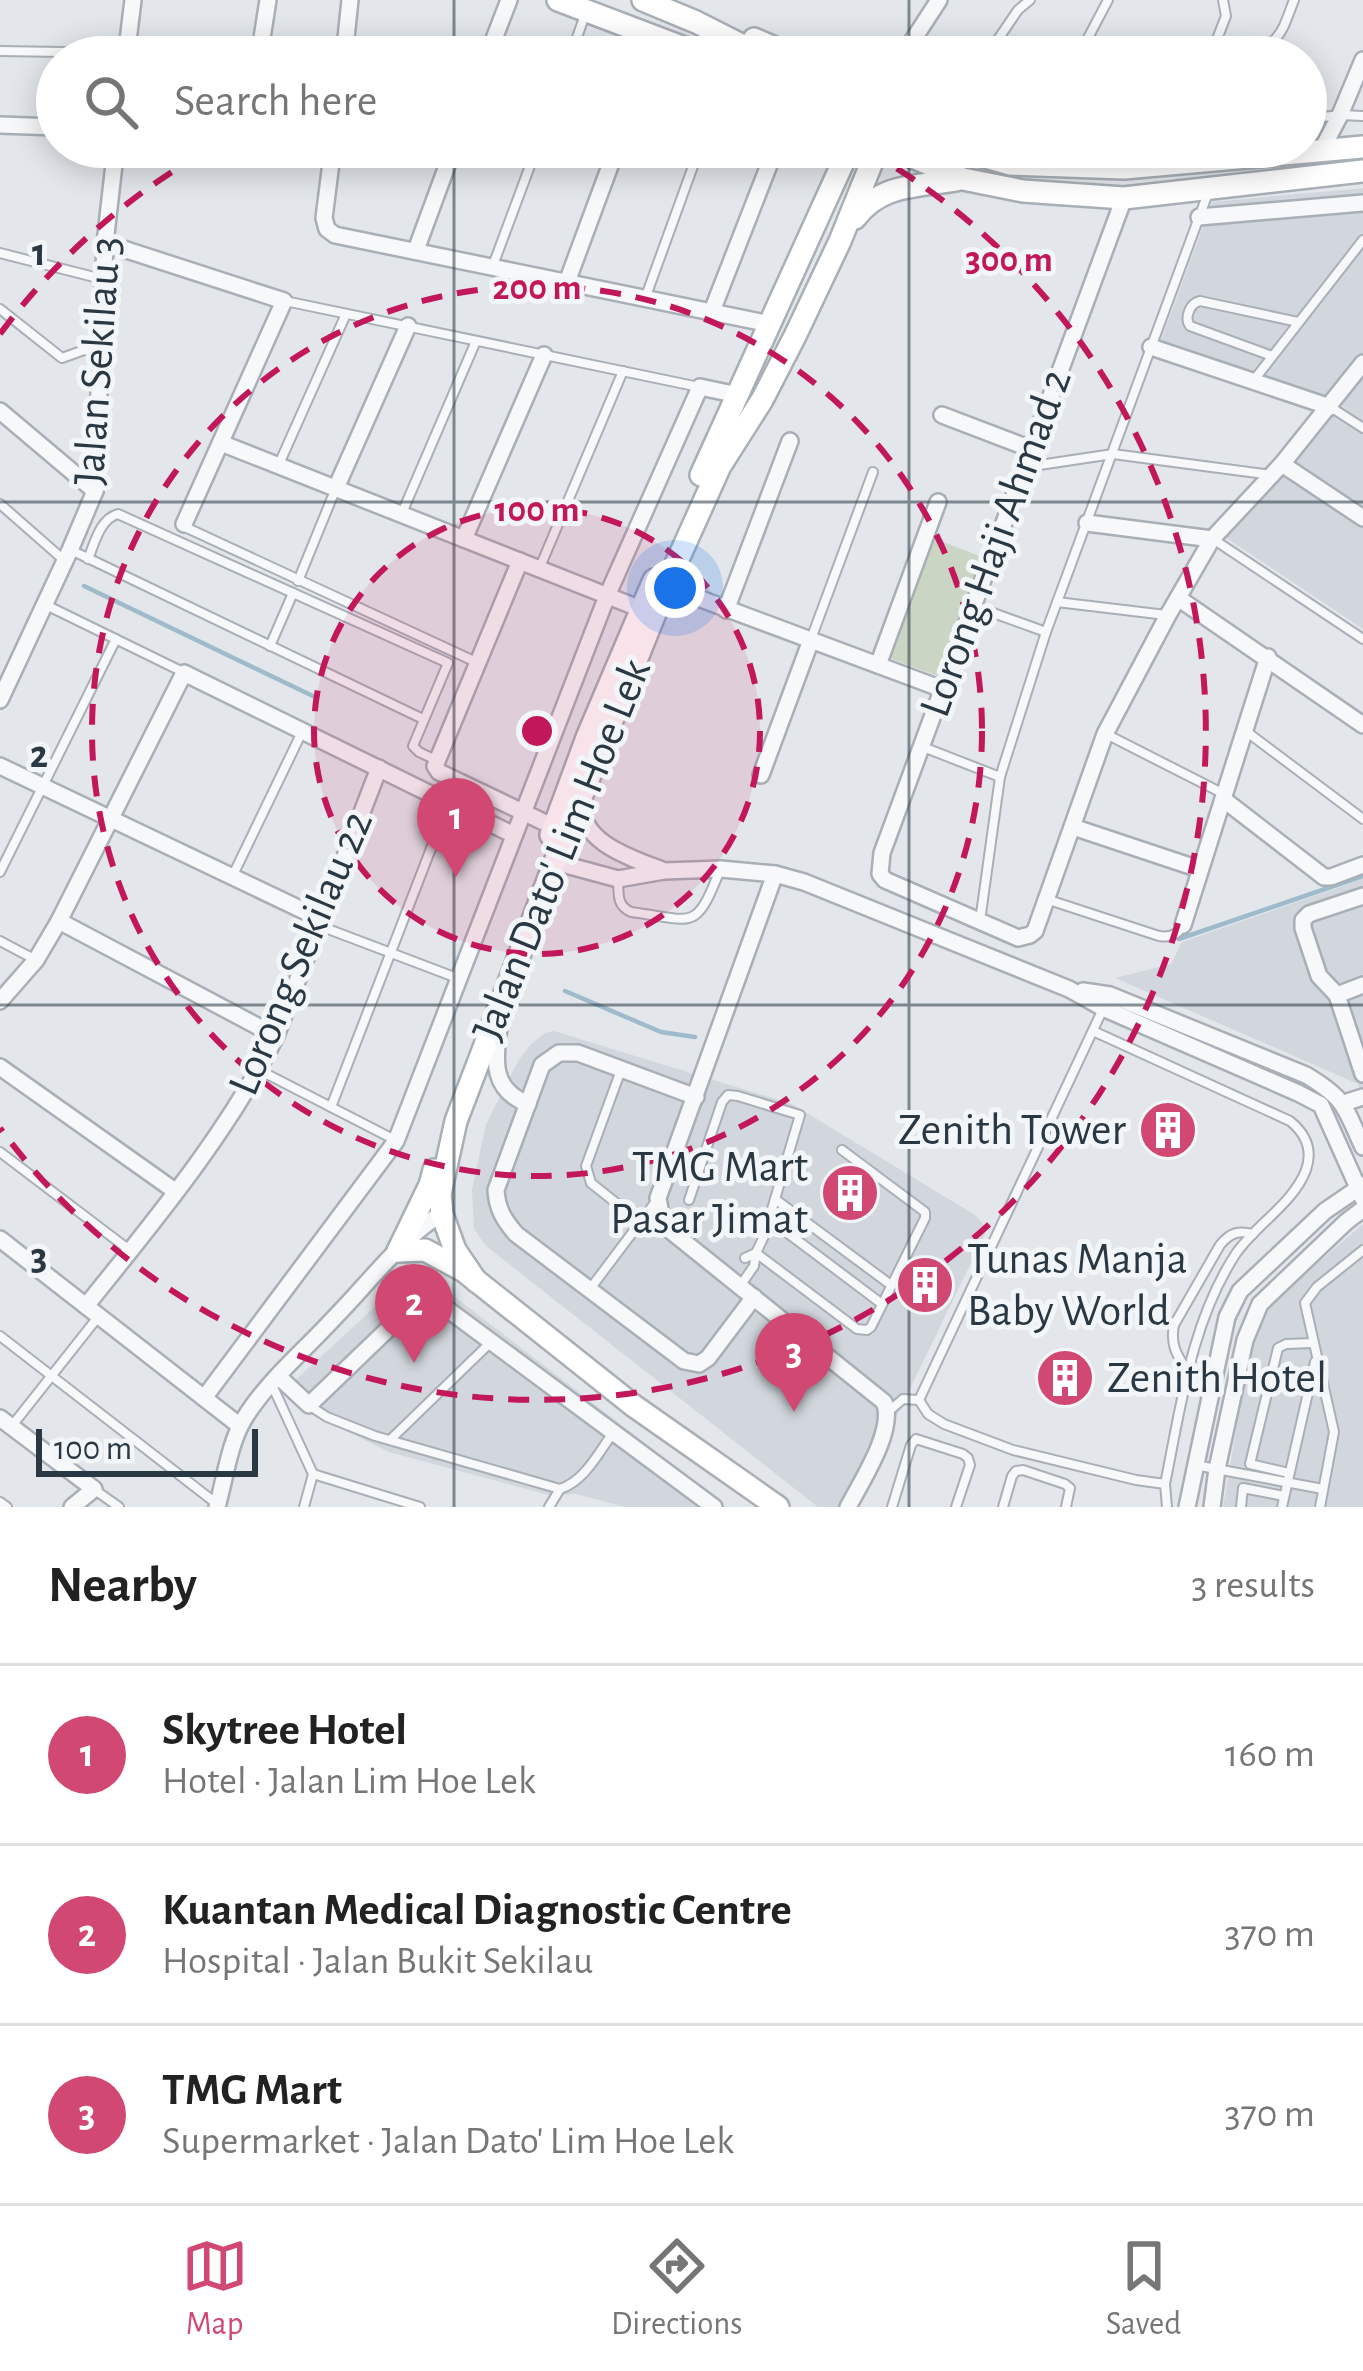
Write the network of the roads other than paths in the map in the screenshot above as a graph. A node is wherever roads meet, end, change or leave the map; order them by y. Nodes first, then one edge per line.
1 (133, 0) edge
2 (268, 0) edge
3 (350, 0) edge
4 (508, 0) edge
5 (558, 0) edge
6 (643, 0) edge
7 (939, 0) edge
8 (1030, 0) edge
9 (1108, 0) edge
10 (1223, 0) edge
11 (1294, 0) edge
12 (586, 11) junction
13 (696, 22) junction
14 (128, 36) edge
15 (262, 36) edge
16 (346, 36) edge
17 (495, 36) edge
18 (577, 36) edge
19 (634, 36) edge
20 (724, 36) edge
21 (743, 36) edge
22 (916, 36) edge
23 (1000, 36) edge
24 (1089, 36) edge
25 (1218, 36) edge
26 (1279, 36) edge
27 (0, 51) edge
28 (36, 52) edge
29 (1363, 60) edge
30 (1340, 115) junction
31 (1363, 116) edge
32 (1327, 117) edge
33 (0, 125) edge
34 (36, 127) edge
35 (1327, 139) edge
36 (1363, 147) edge
37 (1327, 151) edge
38 (114, 168) edge
39 (330, 168) edge
40 (446, 168) edge
41 (529, 168) edge
42 (609, 168) edge
43 (692, 168) edge
44 (768, 168) edge
45 (834, 168) edge
46 (841, 168) edge
47 (870, 168) edge
48 (939, 168) edge
49 (1363, 171) edge
50 (963, 178) junction
51 (835, 182) junction
52 (1211, 186) junction
53 (1124, 198) junction
54 (1363, 203) edge
55 (1199, 218) junction
56 (1363, 240) edge
57 (840, 241) junction
58 (105, 243) junction
59 (416, 250) junction
60 (0, 253) edge
61 (492, 268) junction
62 (104, 280) junction
63 (567, 282) junction
64 (646, 296) junction
65 (284, 301) junction
66 (0, 309) edge
67 (712, 310) junction
68 (346, 314) junction
69 (1298, 322) junction
70 (770, 324) junction
71 (408, 326) junction
72 (476, 341) junction
73 (1151, 347) junction
74 (99, 353) junction
75 (544, 355) junction
76 (1272, 356) junction
77 (1363, 363) edge
78 (623, 371) junction
79 (1254, 380) junction
80 (700, 387) junction
81 (738, 395) junction
82 (1330, 407) junction
83 (0, 411) edge
84 (942, 416) dead end
85 (1363, 428) edge
86 (790, 441) dead end
87 (221, 442) junction
88 (1031, 449) junction
89 (1113, 454) junction
90 (279, 465) junction
91 (1024, 467) junction
92 (1277, 469) junction
93 (873, 472) dead end
94 (336, 488) junction
95 (95, 491) junction
96 (938, 502) dead end
97 (0, 504) edge
98 (402, 514) junction
99 (1363, 518) edge
100 (1087, 523) junction
101 (184, 524) joint
102 (464, 539) junction
103 (1212, 539) junction
104 (68, 556) junction
105 (88, 559) junction
106 (520, 561) junction
107 (539, 569) junction
108 (298, 580) junction
109 (666, 586) junction
110 (293, 593) junction
111 (607, 596) junction
112 (1178, 598) junction
113 (1057, 602) junction
114 (44, 604) junction
115 (973, 606) junction
116 (726, 610) junction
117 (648, 612) junction
118 (1168, 615) junction
119 (1046, 632) junction
120 (116, 639) junction
121 (1363, 639) edge
122 (811, 640) junction
123 (270, 646) junction
124 (1268, 657) junction
125 (477, 662) junction
126 (878, 665) junction
127 (184, 673) junction
128 (942, 689) junction
129 (1, 695) edge
130 (423, 719) junction
131 (1363, 725) edge
132 (303, 731) junction
133 (1246, 731) junction
134 (1105, 734) junction
135 (921, 746) junction
136 (436, 760) junction
137 (0, 766) edge
138 (379, 768) junction
139 (761, 775) dead end
140 (1000, 777) junction
141 (43, 787) junction
142 (582, 796) junction
143 (1224, 796) junction
144 (448, 802) junction
145 (522, 811) junction
146 (110, 819) junction
147 (1363, 819) edge
148 (554, 826) junction
149 (1073, 827) junction
150 (514, 835) junction
151 (555, 862) junction
152 (1363, 865) edge
153 (721, 869) junction
154 (1199, 869) junction
155 (664, 871) junction
156 (0, 872) edge
157 (776, 874) junction
158 (232, 877) junction
159 (618, 879) junction
160 (1363, 896) edge
161 (1048, 899) junction
162 (59, 921) junction
163 (320, 922) junction
164 (980, 922) junction
165 (1183, 925) joint
166 (999, 930) junction
167 (0, 941) edge
168 (523, 944) junction
169 (391, 953) junction
170 (989, 957) junction
171 (36, 960) junction
172 (458, 979) junction
173 (1363, 986) edge
174 (1337, 995) junction
175 (0, 1001) edge
176 (1107, 1002) junction
177 (1093, 1031) junction
178 (276, 1036) junction
179 (0, 1067) edge
180 (622, 1069) junction
181 (1362, 1069) edge
182 (259, 1070) junction
183 (696, 1097) junction
184 (1363, 1097) edge
185 (1344, 1103) junction
186 (528, 1104) junction
187 (331, 1107) junction
188 (396, 1141) junction
189 (1363, 1147) edge
190 (842, 1150) dead end
191 (0, 1152) edge
192 (437, 1176) junction
193 (1361, 1190) edge
194 (175, 1191) junction
195 (658, 1198) junction
196 (775, 1199) junction
197 (689, 1200) dead end
198 (1363, 1209) edge
199 (436, 1217) junction
200 (770, 1219) junction
201 (640, 1222) junction
202 (1253, 1234) junction
203 (0, 1239) edge
204 (130, 1250) junction
205 (1363, 1250) edge
206 (398, 1251) junction
207 (756, 1253) junction
208 (745, 1258) junction
209 (754, 1266) junction
210 (470, 1276) junction
211 (1221, 1280) junction
212 (735, 1282) junction
213 (891, 1285) junction
214 (589, 1290) junction
215 (1240, 1291) junction
216 (754, 1297) junction
217 (882, 1304) junction
218 (1260, 1304) junction
219 (1208, 1308) junction
220 (92, 1311) junction
221 (1226, 1317) junction
222 (1250, 1328) junction
223 (0, 1336) edge
224 (492, 1341) junction
225 (1313, 1343) junction
226 (1316, 1357) junction
227 (1188, 1372) junction
228 (52, 1376) junction
229 (275, 1381) junction
230 (204, 1398) junction
231 (919, 1400) junction
232 (309, 1405) junction
233 (634, 1406) junction
234 (888, 1411) junction
235 (6, 1422) edge
236 (240, 1426) junction
237 (613, 1433) junction
238 (389, 1440) junction
239 (1194, 1465) junction
240 (1217, 1469) junction
241 (1249, 1470) junction
242 (1289, 1473) junction
243 (313, 1474) junction
244 (1165, 1484) junction
245 (1286, 1484) junction
246 (1244, 1487) junction
247 (94, 1489) junction
248 (1323, 1489) junction
249 (560, 1490) junction
250 (1283, 1502) edge
251 (772, 1505) edge
252 (217, 1506) edge
253 (72, 1507) edge
254 (118, 1507) edge
255 (304, 1507) edge
256 (420, 1507) edge
257 (549, 1507) edge
258 (714, 1507) edge
259 (848, 1507) edge
260 (892, 1507) edge
261 (956, 1507) edge
262 (1003, 1507) edge
263 (1066, 1507) edge
264 (1167, 1507) edge
265 (1187, 1507) edge
266 (1213, 1507) edge
267 (1241, 1507) edge
268 (1320, 1507) edge

1 - 14 street
2 - 15 street
3 - 16 street
4 - 17 street
5 - 12 street
6 - 13 street
7 - 22 street
8 - 23 lane
9 - 24 lane
10 - 25 lane
11 - 26 lane
12 - 18 lane
12 - 19 street
13 - 20 street
13 - 21 street
27 - 28 lane
29 - 30 street
30 - 31 lane
30 - 32 lane
30 - 35 street
33 - 34 street
36 - 37 street
38 - 58 street, Jalan Sekilau 3
39 - 59 street
40 - 59 street
41 - 61 lane
42 - 63 street
43 - 64 lane
44 - 67 street
45 - 51 street
46 - 51 street, Jalan Dato' Lim Hoe Lek
47 - 57 street, Jalan Dato' Lim Hoe Lek
48 - 50 street
49 - 52 street
50 - 53 street
50 - 57 street
51 - 70 street, Jalan Dato' Lim Hoe Lek
52 - 53 street
52 - 55 lane
53 - 88 street, Lorong Haji Ahmad 2
54 - 55 street
55 - 73 lane
56 - 69 lane
57 - 109 street, Jalan Dato' Lim Hoe Lek
58 - 62 street, Jalan Sekilau 3
58 - 65 street
59 - 61 street
60 - 62 lane
61 - 63 street
62 - 74 street, Jalan Sekilau 3
63 - 64 street
64 - 67 street
65 - 68 lane
65 - 87 street
66 - 74 lane
67 - 70 street
68 - 71 lane
68 - 90 lane
69 - 76 lane
69 - 76 lane
70 - 81 street, Jalan Dato' Lim Hoe Lek
71 - 72 lane
71 - 94 street
72 - 75 lane
72 - 98 lane
73 - 79 street
73 - 89 lane
74 - 95 street, Jalan Sekilau 3
75 - 78 lane
75 - 102 street
76 - 79 lane
77 - 82 street
78 - 80 lane
78 - 107 lane
79 - 82 street
80 - 81 street
80 - 111 street
81 - 117 street, Jalan Dato' Lim Hoe Lek
82 - 85 lane
82 - 92 street
83 - 95 street
84 - 88 street
86 - 116 street
87 - 90 street
87 - 101 street
88 - 91 street, Lorong Haji Ahmad 2
89 - 91 lane
89 - 92 lane
89 - 100 lane
90 - 94 street
91 - 115 street, Lorong Haji Ahmad 2
92 - 99 street
92 - 103 street
93 - 122 lane
94 - 98 street
94 - 108 lane
95 - 104 street, Jalan Sekilau 3
96 - 126 street
97 - 104 lane
98 - 102 street
100 - 103 street
100 - 113 lane
101 - 108 lane
102 - 106 street
103 - 112 street
103 - 121 lane
104 - 105 lane
104 - 114 street, Jalan Sekilau 3
105 - 110 lane
105 - 123 lane
106 - 107 street
106 - 125 street
107 - 111 street
108 - 125 lane
109 - 116 street
109 - 117 street, Jalan Dato' Lim Hoe Lek
110 - 123 lane
110 - 130 lane
111 - 117 street
111 - 145 street
112 - 118 street
112 - 124 street
113 - 118 lane
113 - 119 lane
114 - 120 lane
114 - 129 street, Jalan Sekilau 3
115 - 119 lane
115 - 128 street, Lorong Haji Ahmad 2
116 - 122 street
117 - 142 street, Jalan Dato' Lim Hoe Lek
117 - 148 street, Jalan Dato' Lim Hoe Lek
118 - 134 street
119 - 140 lane
120 - 127 lane
120 - 141 lane
122 - 126 street
122 - 139 street
123 - 130 lane
124 - 131 street
124 - 133 street
125 - 136 street
126 - 128 street
127 - 132 street
127 - 146 street
128 - 135 street, Lorong Haji Ahmad 2
130 - 136 lane
132 - 138 street
132 - 158 lane
133 - 143 street
133 - 147 lane
134 - 143 lane
134 - 149 street
135 - 140 lane
135 - 164 street, Lorong Haji Ahmad 2
136 - 145 street
137 - 141 street
138 - 144 street
138 - 163 street, Lorong Sekilau 22
140 - 164 lane
141 - 146 street
141 - 156 lane
142 - 151 street, Jalan Dato' Lim Hoe Lek
142 - 155 street
143 - 152 street
143 - 154 street
144 - 150 street
144 - 169 lane
145 - 148 street
145 - 150 street
146 - 158 street
146 - 162 street
148 - 192 street, Jalan Dato' Lim Hoe Lek
149 - 154 street
149 - 161 street
150 - 172 street
151 - 159 street
151 - 168 street, Jalan Dato' Lim Hoe Lek
153 - 155 street
153 - 157 street
153 - 159 lane
154 - 165 street
155 - 159 street
157 - 170 street
157 - 183 street
158 - 163 street
160 - 174 street
161 - 165 lane
161 - 166 street
162 - 171 street
162 - 178 street
163 - 169 lane
163 - 178 street, Lorong Sekilau 22
164 - 166 street
166 - 170 street
167 - 171 lane
168 - 186 street
168 - 192 street, Jalan Dato' Lim Hoe Lek
169 - 172 lane
169 - 187 lane
170 - 176 street
171 - 175 street
172 - 188 street
173 - 174 street
174 - 181 street
176 - 177 lane
176 - 185 street
176 - 193 street
177 - 202 lane
177 - 231 lane
178 - 182 street, Lorong Sekilau 22
179 - 194 street
180 - 183 street
180 - 186 street
180 - 201 lane
182 - 187 lane
182 - 194 street, Lorong Sekilau 22
183 - 195 street
184 - 185 street
185 - 189 street
186 - 214 street
187 - 188 lane
188 - 230 street
190 - 213 lane
191 - 204 lane
192 - 199 street
192 - 206 street
192 - 210 street, Jalan Dato' Lim Hoe Lek
193 - 215 street
194 - 204 street, Lorong Sekilau 22
195 - 201 lane
195 - 212 street
196 - 197 lane
196 - 200 lane
196 - 213 lane
198 - 218 street
199 - 206 street
199 - 210 street
200 - 207 lane
200 - 217 lane
201 - 214 lane
202 - 211 lane
202 - 227 lane
203 - 220 street
204 - 220 street, Lorong Sekilau 22
205 - 225 lane
206 - 210 street
206 - 229 street
207 - 208 lane
207 - 209 lane
207 - 217 lane
208 - 209 lane
208 - 212 lane
209 - 212 lane
210 - 233 street
211 - 215 lane
211 - 219 lane
212 - 216 street
213 - 217 lane
214 - 216 street
215 - 218 street
215 - 221 street
216 - 234 street
218 - 222 street
219 - 221 lane
219 - 227 lane
220 - 228 lane
220 - 230 street
221 - 222 street
221 - 239 street
222 - 240 street
223 - 228 lane
224 - 232 street
224 - 237 street
224 - 238 lane
225 - 226 lane
225 - 241 lane
226 - 242 lane
226 - 248 lane
227 - 244 lane
228 - 235 lane
228 - 252 lane
229 - 232 street
229 - 236 street
229 - 243 lane
230 - 236 street
231 - 234 lane
231 - 244 lane
232 - 238 lane
233 - 237 street
233 - 251 street
234 - 259 street
235 - 247 street
236 - 252 street
237 - 249 lane
237 - 258 street
238 - 249 lane
239 - 240 lane
239 - 265 street
240 - 241 lane
240 - 266 street
241 - 242 lane
241 - 245 lane
241 - 246 lane
242 - 245 lane
243 - 255 lane
243 - 256 lane
244 - 264 lane
245 - 248 lane
245 - 250 lane
246 - 250 lane
246 - 267 lane
247 - 253 street
247 - 254 lane
248 - 268 lane
249 - 257 lane
260 - 261 lane
262 - 263 lane

